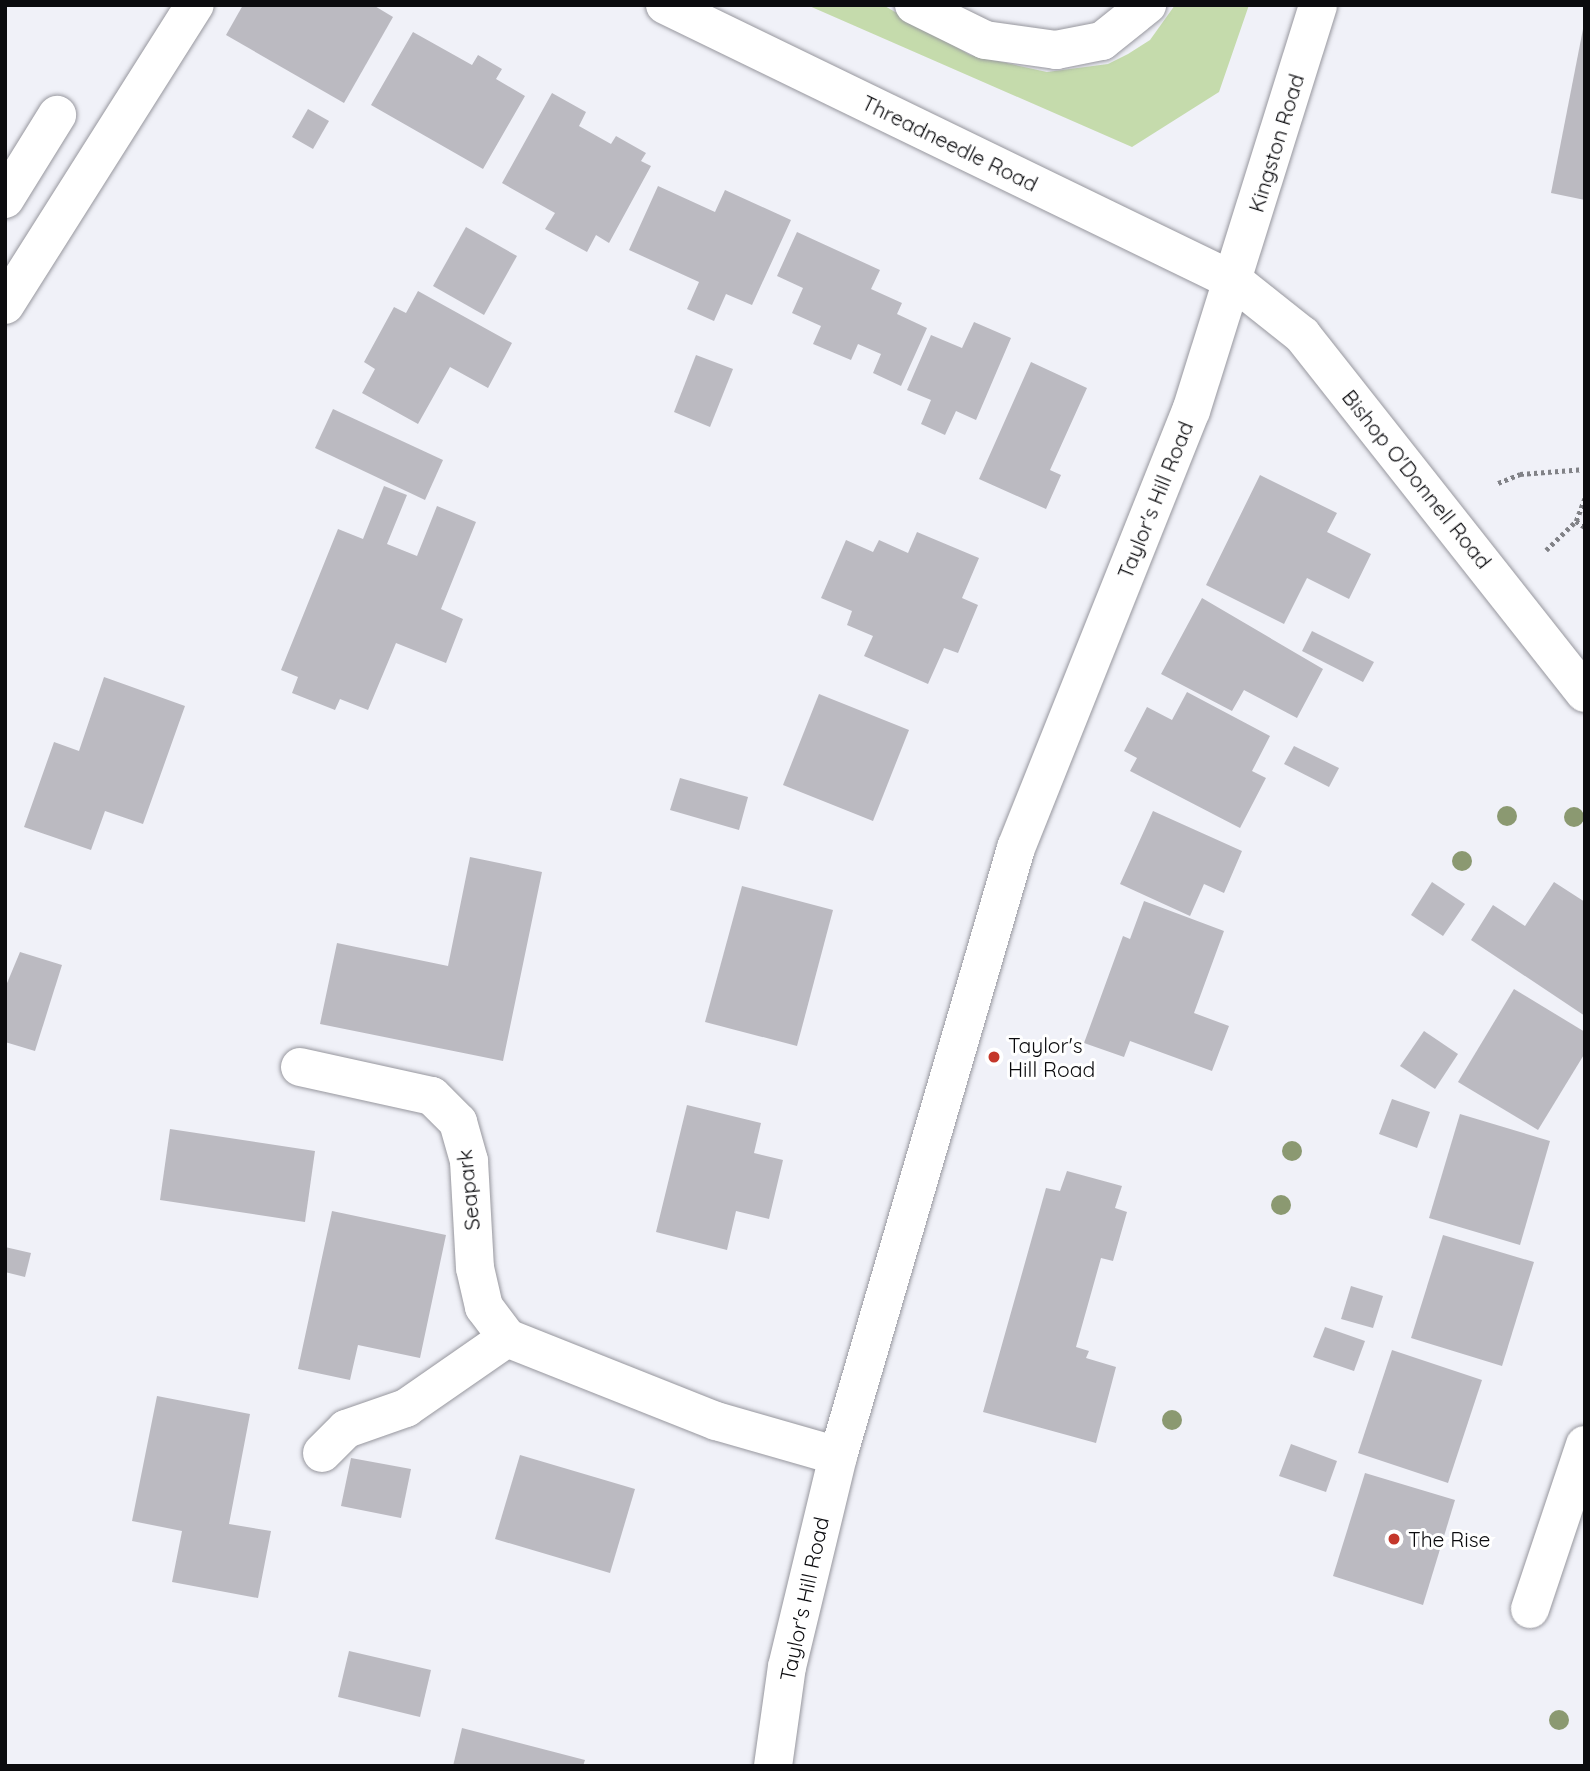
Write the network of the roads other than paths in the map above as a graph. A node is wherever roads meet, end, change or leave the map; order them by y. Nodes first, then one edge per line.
1 (195, 5) edge
2 (666, 5) edge
3 (914, 5) edge
4 (1147, 5) edge
5 (1318, 5) edge
6 (57, 115) dead end
7 (5, 199) edge
8 (1234, 281) junction
9 (5, 305) edge
10 (1585, 693) edge
11 (300, 1067) dead end
12 (507, 1338) junction
13 (1585, 1445) edge
14 (322, 1453) dead end
15 (838, 1456) junction
16 (1530, 1609) dead end
17 (773, 1766) edge

1 - 9 main road
2 - 8 main road, Threadneedle Road
3 - 4 main road
5 - 8 main road, Kingston Road
6 - 7 main road
8 - 10 main road, Bishop O'Donnell Road
8 - 15 main road, Taylor's Hill Road
11 - 12 main road, Seapark
12 - 14 main road
12 - 15 main road
13 - 16 main road
15 - 17 main road, Taylor's Hill Road

